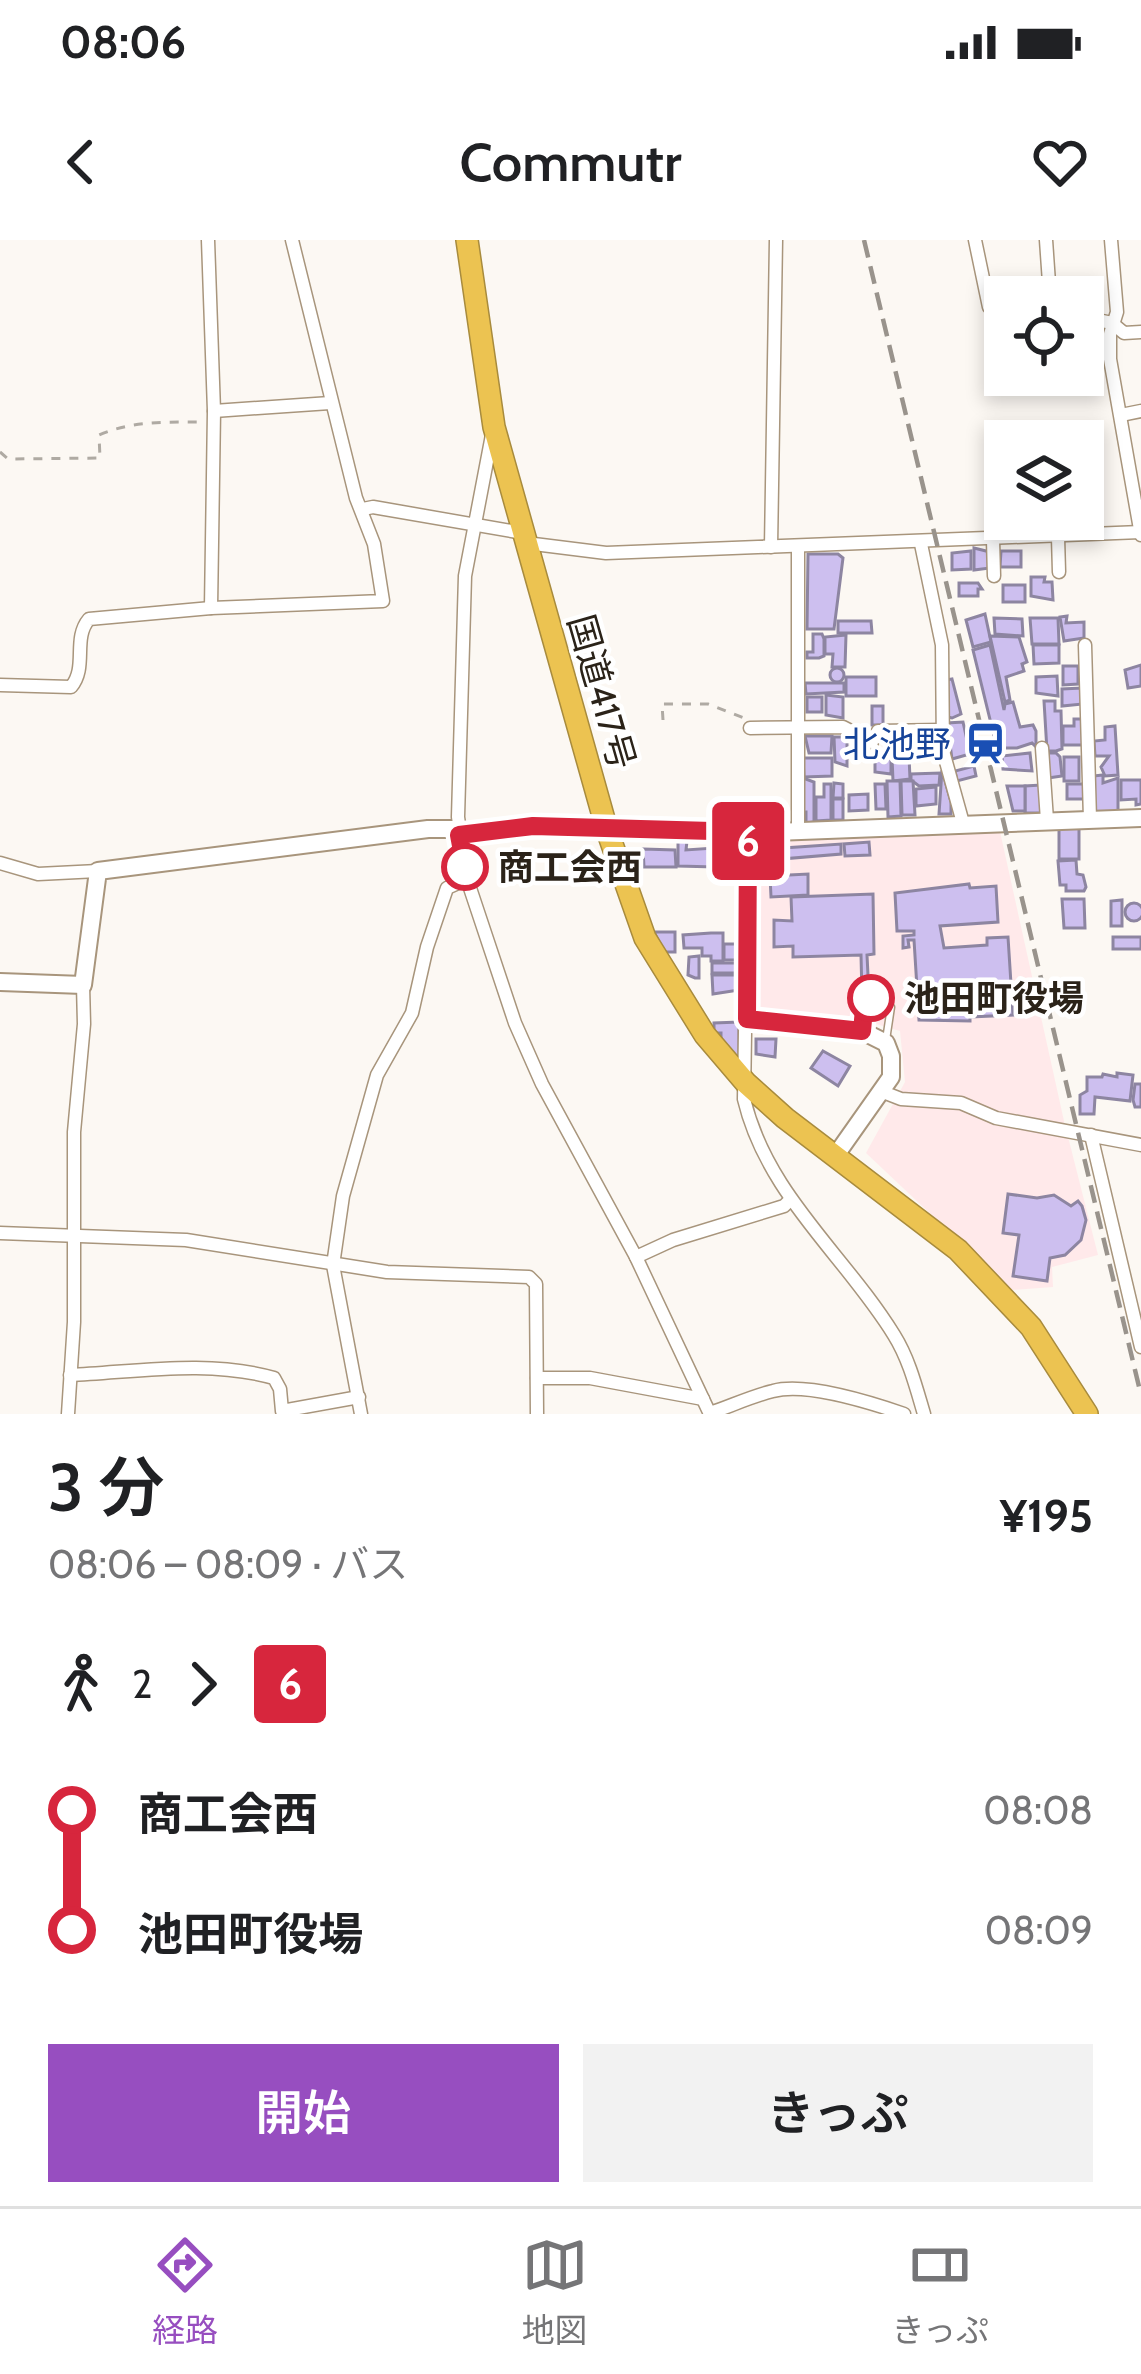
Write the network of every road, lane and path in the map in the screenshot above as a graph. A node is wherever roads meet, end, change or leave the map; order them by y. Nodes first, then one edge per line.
1 (208, 240) edge
2 (292, 240) edge
3 (466, 240) edge
4 (776, 240) edge
5 (975, 240) edge
6 (1046, 240) edge
7 (1111, 240) edge
8 (1049, 276) edge
9 (984, 283) edge
10 (1104, 321) edge
11 (1112, 323) junction
12 (1141, 332) edge
13 (330, 403) junction
14 (1141, 412) edge
15 (1121, 415) junction
16 (214, 417) junction
17 (494, 428) junction
18 (0, 452) edge
19 (363, 508) junction
20 (474, 526) junction
21 (1141, 533) edge
22 (1104, 535) edge
23 (524, 538) junction
24 (993, 540) joint
25 (1058, 540) edge
26 (921, 544) junction
27 (798, 547) junction
28 (771, 548) junction
29 (1059, 572) dead end
30 (994, 576) dead end
31 (211, 608) junction
32 (1085, 645) dead end
33 (0, 685) edge
34 (663, 720) dead end
35 (753, 728) joint
36 (798, 728) junction
37 (943, 730) junction
38 (1042, 748) dead end
39 (1141, 818) edge
40 (1090, 819) junction
41 (1047, 820) junction
42 (963, 823) junction
43 (608, 830) junction
44 (459, 832) junction
45 (748, 832) junction
46 (798, 832) junction
47 (0, 863) edge
48 (98, 871) junction
49 (467, 880) junction
50 (0, 982) edge
51 (83, 985) junction
52 (747, 1019) junction
53 (862, 1031) junction
54 (886, 1043) junction
55 (746, 1084) junction
56 (883, 1092) junction
57 (1091, 1135) junction
58 (1141, 1144) edge
59 (836, 1155) junction
60 (790, 1200) junction
61 (0, 1233) edge
62 (76, 1235) junction
63 (636, 1257) junction
64 (334, 1265) junction
65 (1141, 1347) edge
66 (70, 1375) junction
67 (537, 1378) junction
68 (359, 1397) junction
69 (708, 1409) edge
70 (68, 1414) edge
71 (361, 1414) edge
72 (537, 1414) edge
73 (904, 1414) edge
74 (924, 1414) edge
75 (1087, 1414) edge

1 - 16 street
2 - 13 street
3 - 17 highway, 国道417号
4 - 28 street
5 - 9 street
6 - 8 street
7 - 11 street
10 - 11 street
11 - 12 street
11 - 15 street
13 - 16 street
13 - 19 street
14 - 15 street
15 - 21 street
16 - 18 path
16 - 31 street
17 - 20 street
17 - 23 highway, 国道417号
19 - 20 street
19 - 31 street
20 - 23 street
20 - 44 street
21 - 22 street
23 - 28 street
23 - 43 highway, 国道417号
24 - 26 street
24 - 30 street
25 - 29 street
26 - 27 street
26 - 37 street
27 - 28 street
27 - 36 street
31 - 33 street
32 - 40 street
34 - 35 path
35 - 36 street
36 - 37 street
36 - 46 street
37 - 42 street
38 - 41 street
39 - 40 street
40 - 41 street
41 - 42 street
42 - 46 street
43 - 44 street
43 - 45 street
43 - 55 highway, 国道417号
44 - 48 street
44 - 49 street
45 - 46 street
45 - 52 street
47 - 48 street
48 - 51 street
49 - 63 street
49 - 64 street
50 - 51 street
51 - 62 street
52 - 53 street
52 - 55 street
53 - 54 street
53 - 54 lane
54 - 56 street
55 - 59 highway, 国道417号
55 - 60 street
56 - 57 street
56 - 59 street
57 - 58 street
57 - 65 street
59 - 75 highway, 国道417号
60 - 63 street
60 - 74 street
61 - 62 street
62 - 64 street
62 - 66 street
63 - 69 street
64 - 67 street
64 - 68 street
66 - 68 street
66 - 70 street
67 - 69 street
67 - 72 street
68 - 71 street
69 - 73 street

